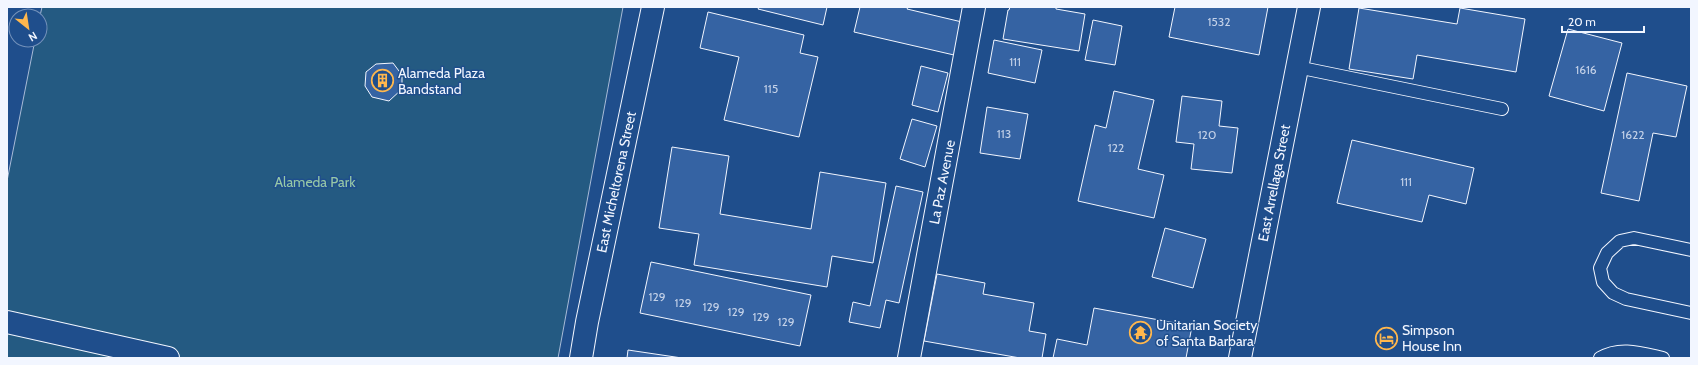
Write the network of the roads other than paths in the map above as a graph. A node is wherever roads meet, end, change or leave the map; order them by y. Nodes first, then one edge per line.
1 (653, 7) edge
2 (974, 7) edge
3 (1308, 7) edge
4 (1297, 67) junction
5 (1502, 109) dead end
6 (1691, 250) edge
7 (1691, 313) edge
8 (7, 322) edge
9 (168, 358) edge
10 (581, 358) edge
11 (909, 358) edge
12 (1240, 358) edge
13 (1600, 358) edge
14 (1663, 358) edge

1 - 10 street, East Micheltorena Street
2 - 11 street, La Paz Avenue
3 - 4 street, East Arrellaga Street
4 - 5 lane
4 - 12 street, East Arrellaga Street
6 - 7 lane
8 - 9 street
13 - 14 lane

